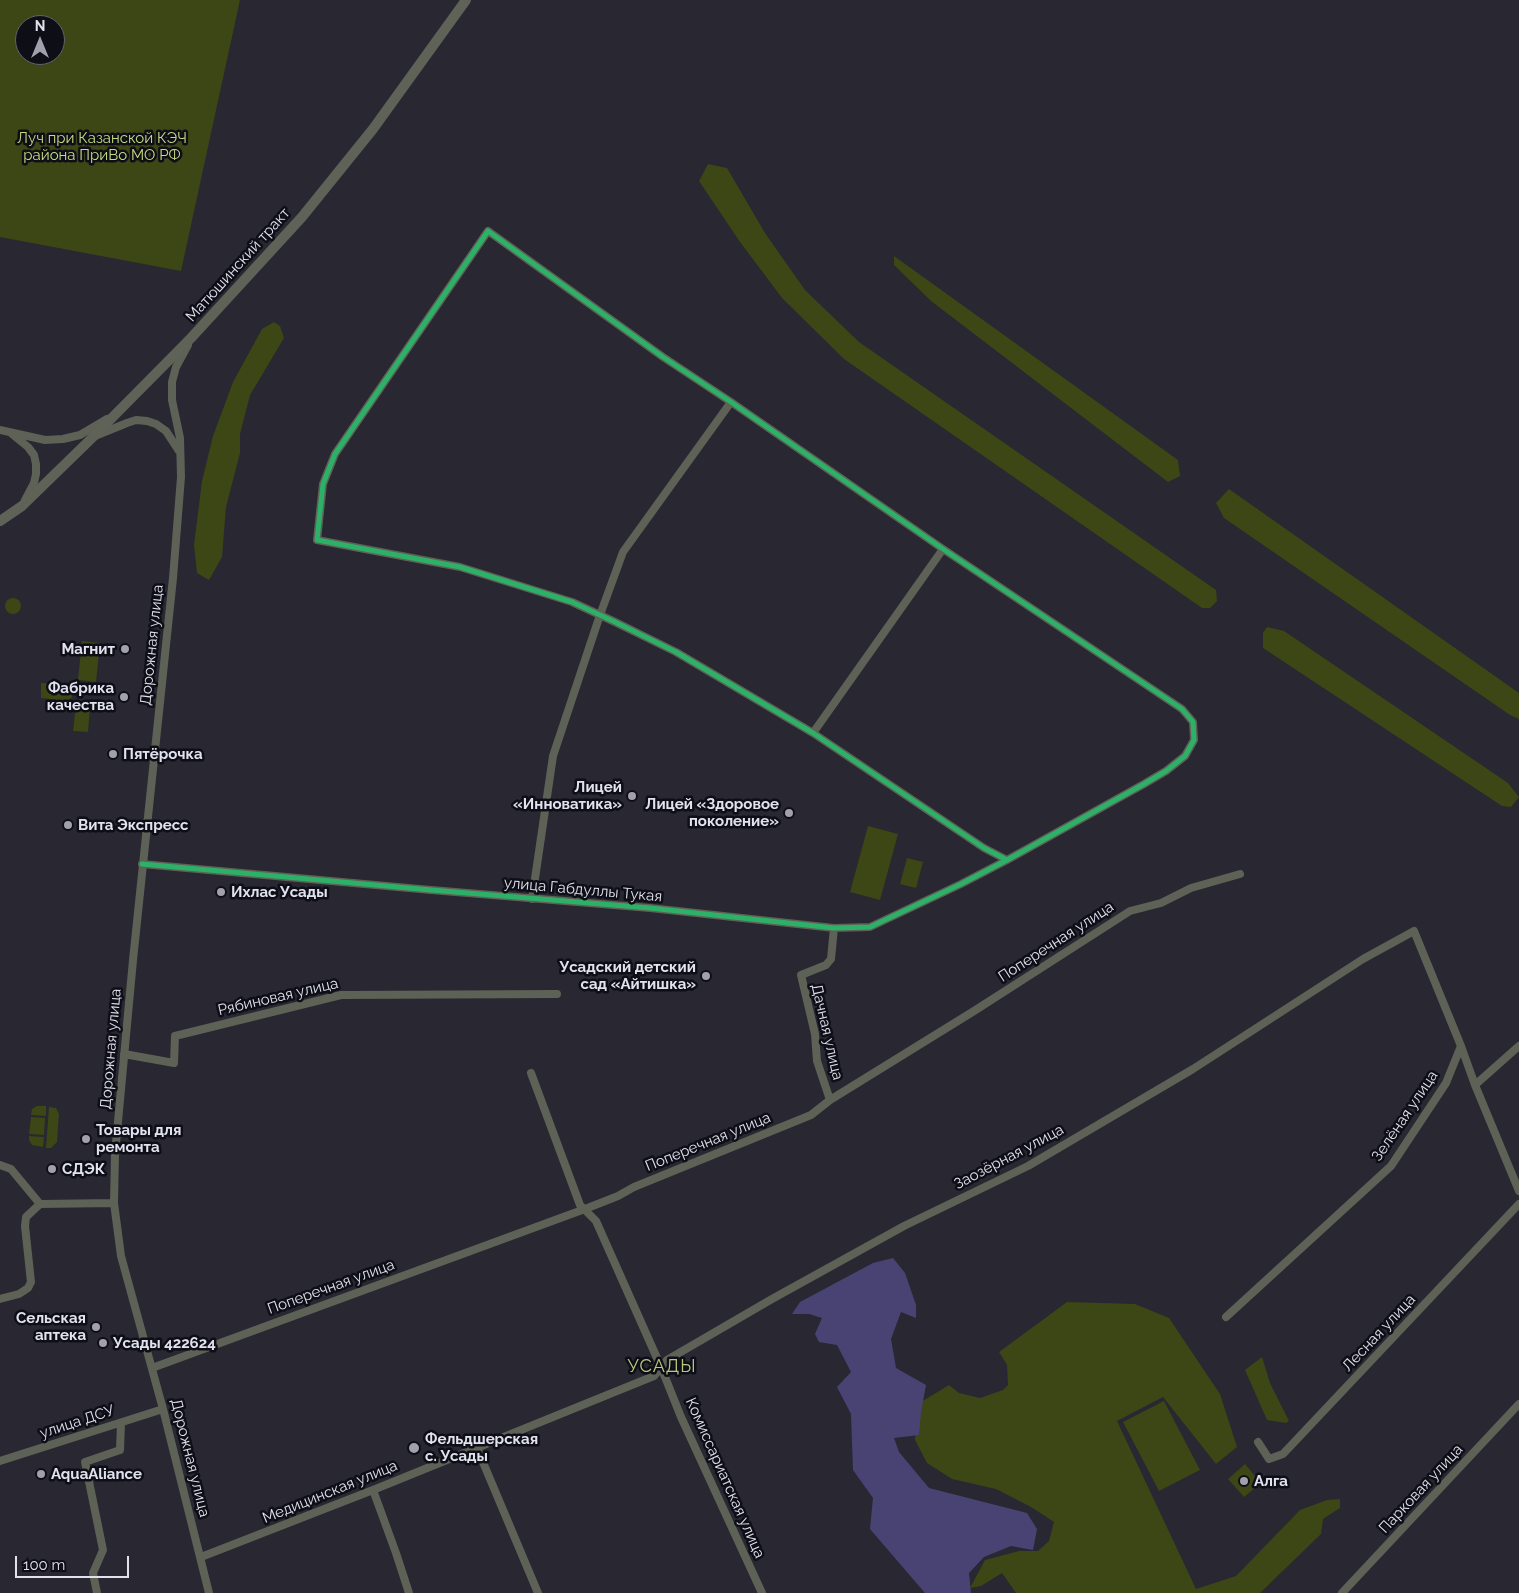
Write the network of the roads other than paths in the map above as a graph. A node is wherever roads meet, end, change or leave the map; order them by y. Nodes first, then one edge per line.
1 (466, 0) edge
2 (191, 338) junction
3 (731, 402) junction
4 (116, 414) junction
5 (0, 430) edge
6 (10, 432) junction
7 (0, 435) edge
8 (93, 437) junction
9 (180, 453) junction
10 (22, 506) junction
11 (0, 521) edge
12 (943, 549) junction
13 (600, 615) junction
14 (813, 733) junction
15 (1007, 860) junction
16 (142, 864) junction
17 (1240, 874) dead end
18 (532, 898) junction
19 (834, 928) junction
20 (557, 994) dead end
21 (1461, 1046) junction
22 (1519, 1046) edge
23 (124, 1054) junction
24 (531, 1074) dead end
25 (1475, 1085) junction
26 (830, 1100) junction
27 (0, 1165) edge
28 (1519, 1192) edge
29 (114, 1202) junction
30 (40, 1204) junction
31 (1519, 1204) edge
32 (585, 1210) junction
33 (0, 1299) edge
34 (1226, 1317) dead end
35 (661, 1367) junction
36 (152, 1368) junction
37 (1519, 1404) edge
38 (163, 1409) junction
39 (120, 1422) junction
40 (1258, 1442) dead end
41 (477, 1448) junction
42 (0, 1461) edge
43 (373, 1490) junction
44 (201, 1557) junction
45 (98, 1593) edge
46 (209, 1593) edge
47 (409, 1593) edge
48 (538, 1593) edge
49 (762, 1593) edge
50 (1342, 1593) edge

1 - 2 main road, Матюшинский тракт
2 - 4 main road, Матюшинский тракт
2 - 9 street, Дорожная улица
3 - 12 street, улица Габдуллы Тукая
3 - 13 street
3 - 13 street, улица Габдуллы Тукая
4 - 6 street
4 - 8 main road, Матюшинский тракт
5 - 6 street
6 - 7 street
6 - 10 street
8 - 9 street
8 - 10 main road, Матюшинский тракт
9 - 16 street, Дорожная улица
10 - 11 main road, Матюшинский тракт
12 - 14 street
12 - 15 street, улица Габдуллы Тукая
13 - 14 street
13 - 18 street
14 - 15 street
15 - 19 street, улица Габдуллы Тукая
16 - 18 street, улица Габдуллы Тукая
16 - 23 street, Дорожная улица
17 - 26 street, Поперечная улица
18 - 19 street, улица Габдуллы Тукая
19 - 26 street, Дачная улица
20 - 23 street, Рябиновая улица
21 - 25 street
21 - 34 street, Зелёная улица
21 - 35 street, Заозёрная улица
22 - 25 street
23 - 29 street, Дорожная улица
24 - 32 street, Комиссариатская улица
25 - 28 street
26 - 32 street, Поперечная улица
27 - 30 street
29 - 30 street
29 - 36 street, Дорожная улица
30 - 33 street
31 - 40 street, Лесная улица
32 - 35 street, Комиссариатская улица
32 - 36 street, Поперечная улица
35 - 41 street, Медицинская улица
35 - 49 street, Комиссариатская улица
36 - 38 street, Дорожная улица
37 - 50 street, Парковая улица
38 - 39 street, улица ДСУ
38 - 44 street, Дорожная улица
39 - 42 street, улица ДСУ
39 - 45 street
41 - 43 street, Медицинская улица
41 - 48 street
43 - 44 street, Медицинская улица
43 - 47 street
44 - 46 street, Дорожная улица

